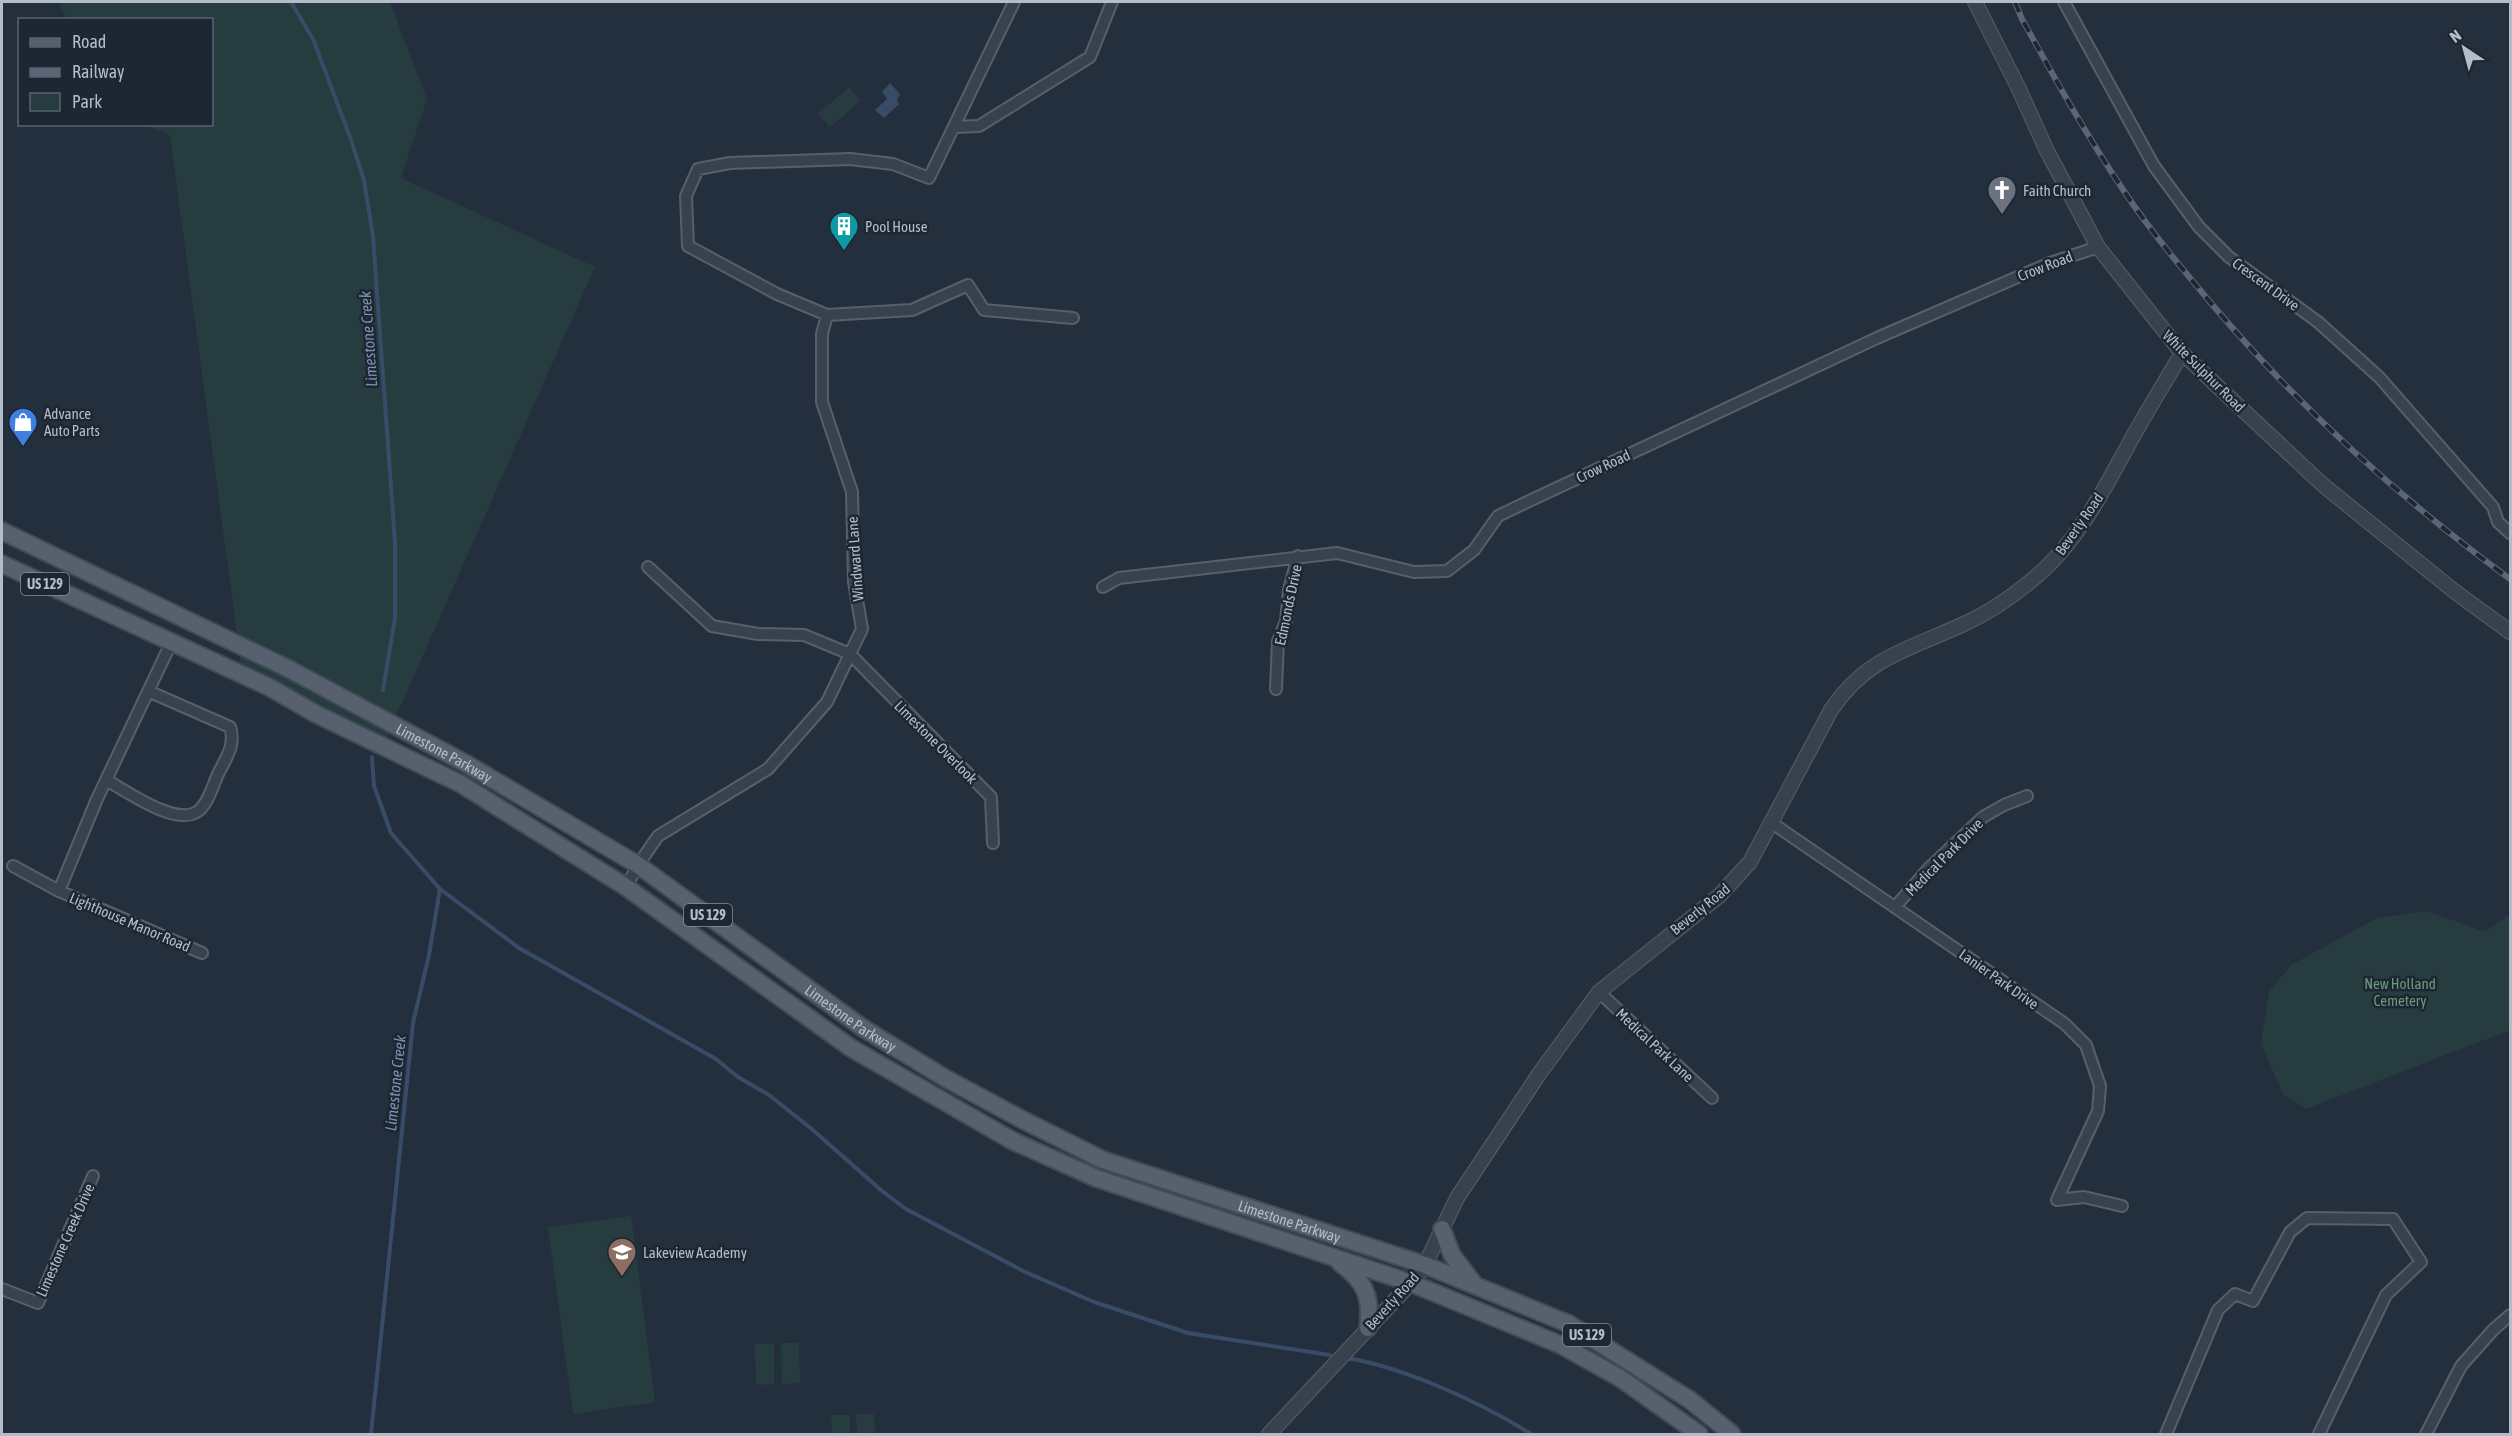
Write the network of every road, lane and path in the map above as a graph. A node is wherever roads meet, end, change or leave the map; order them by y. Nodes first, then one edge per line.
1 (1014, 2) edge
2 (1112, 2) edge
3 (1975, 2) edge
4 (2064, 2) edge
5 (954, 127) junction
6 (2098, 248) junction
7 (827, 315) junction
8 (1073, 318) dead end
9 (2182, 353) junction
10 (2, 531) edge
11 (2511, 533) edge
12 (1298, 556) junction
13 (2, 564) edge
14 (648, 567) dead end
15 (1103, 587) dead end
16 (183, 617) junction
17 (2511, 632) edge
18 (172, 641) junction
19 (850, 654) junction
20 (1276, 689) dead end
21 (148, 691) junction
22 (106, 780) junction
23 (2027, 796) dead end
24 (1772, 823) junction
25 (993, 843) dead end
26 (638, 865) junction
27 (13, 866) dead end
28 (626, 887) junction
29 (59, 891) junction
30 (1895, 907) junction
31 (202, 953) dead end
32 (1599, 992) junction
33 (1712, 1098) dead end
34 (93, 1176) dead end
35 (2122, 1206) dead end
36 (1442, 1229) junction
37 (1329, 1256) junction
38 (1425, 1265) junction
39 (1411, 1283) junction
40 (1475, 1285) junction
41 (2, 1289) edge
42 (2511, 1315) edge
43 (1368, 1328) junction
44 (1269, 1434) edge
45 (1699, 1434) edge
46 (1732, 1434) edge
47 (2166, 1434) edge
48 (2319, 1434) edge
49 (2426, 1434) edge

1 - 5 street
2 - 5 street
3 - 6 street, White Sulphur Road
4 - 11 street, Crescent Drive
5 - 7 street
6 - 9 street, White Sulphur Road
6 - 12 street, Crow Road
7 - 8 street
7 - 19 street, Windward Lane
9 - 17 street, White Sulphur Road
9 - 24 street, Beverly Road
10 - 16 main road, Limestone Parkway / US 129
12 - 15 street, Crow Road
12 - 20 street, Edmonds Drive
13 - 18 main road, Limestone Parkway / US 129
14 - 19 street
16 - 18 main road
16 - 26 main road, Limestone Parkway / US 129
18 - 21 street, Lighthouse Manor Road
18 - 28 main road, Limestone Parkway / US 129
19 - 25 street, Limestone Overlook
19 - 26 street, Windward Lane
21 - 22 street, Lighthouse Manor Road
21 - 22 street
22 - 29 street, Lighthouse Manor Road
23 - 30 street, Medical Park Drive
24 - 30 street, Lanier Park Drive
24 - 32 street, Beverly Road
26 - 28 street, Windward Lane
26 - 38 main road, Limestone Parkway / US 129
27 - 29 street, Lighthouse Manor Road
28 - 37 main road, Limestone Parkway / US 129
29 - 31 street, Lighthouse Manor Road
30 - 35 street, Lanier Park Drive
32 - 33 street, Medical Park Lane
32 - 36 street, Beverly Road
34 - 41 street, Limestone Creek Drive
36 - 38 street, Beverly Road
36 - 40 main road
37 - 39 main road, Limestone Parkway / US 129
37 - 43 main road
38 - 39 street, Beverly Road
38 - 40 main road, Limestone Parkway / US 129
39 - 43 street, Beverly Road
39 - 45 main road, Limestone Parkway / US 129
40 - 46 main road, Limestone Parkway / US 129
42 - 49 street
43 - 44 street, Beverly Road
47 - 48 street

